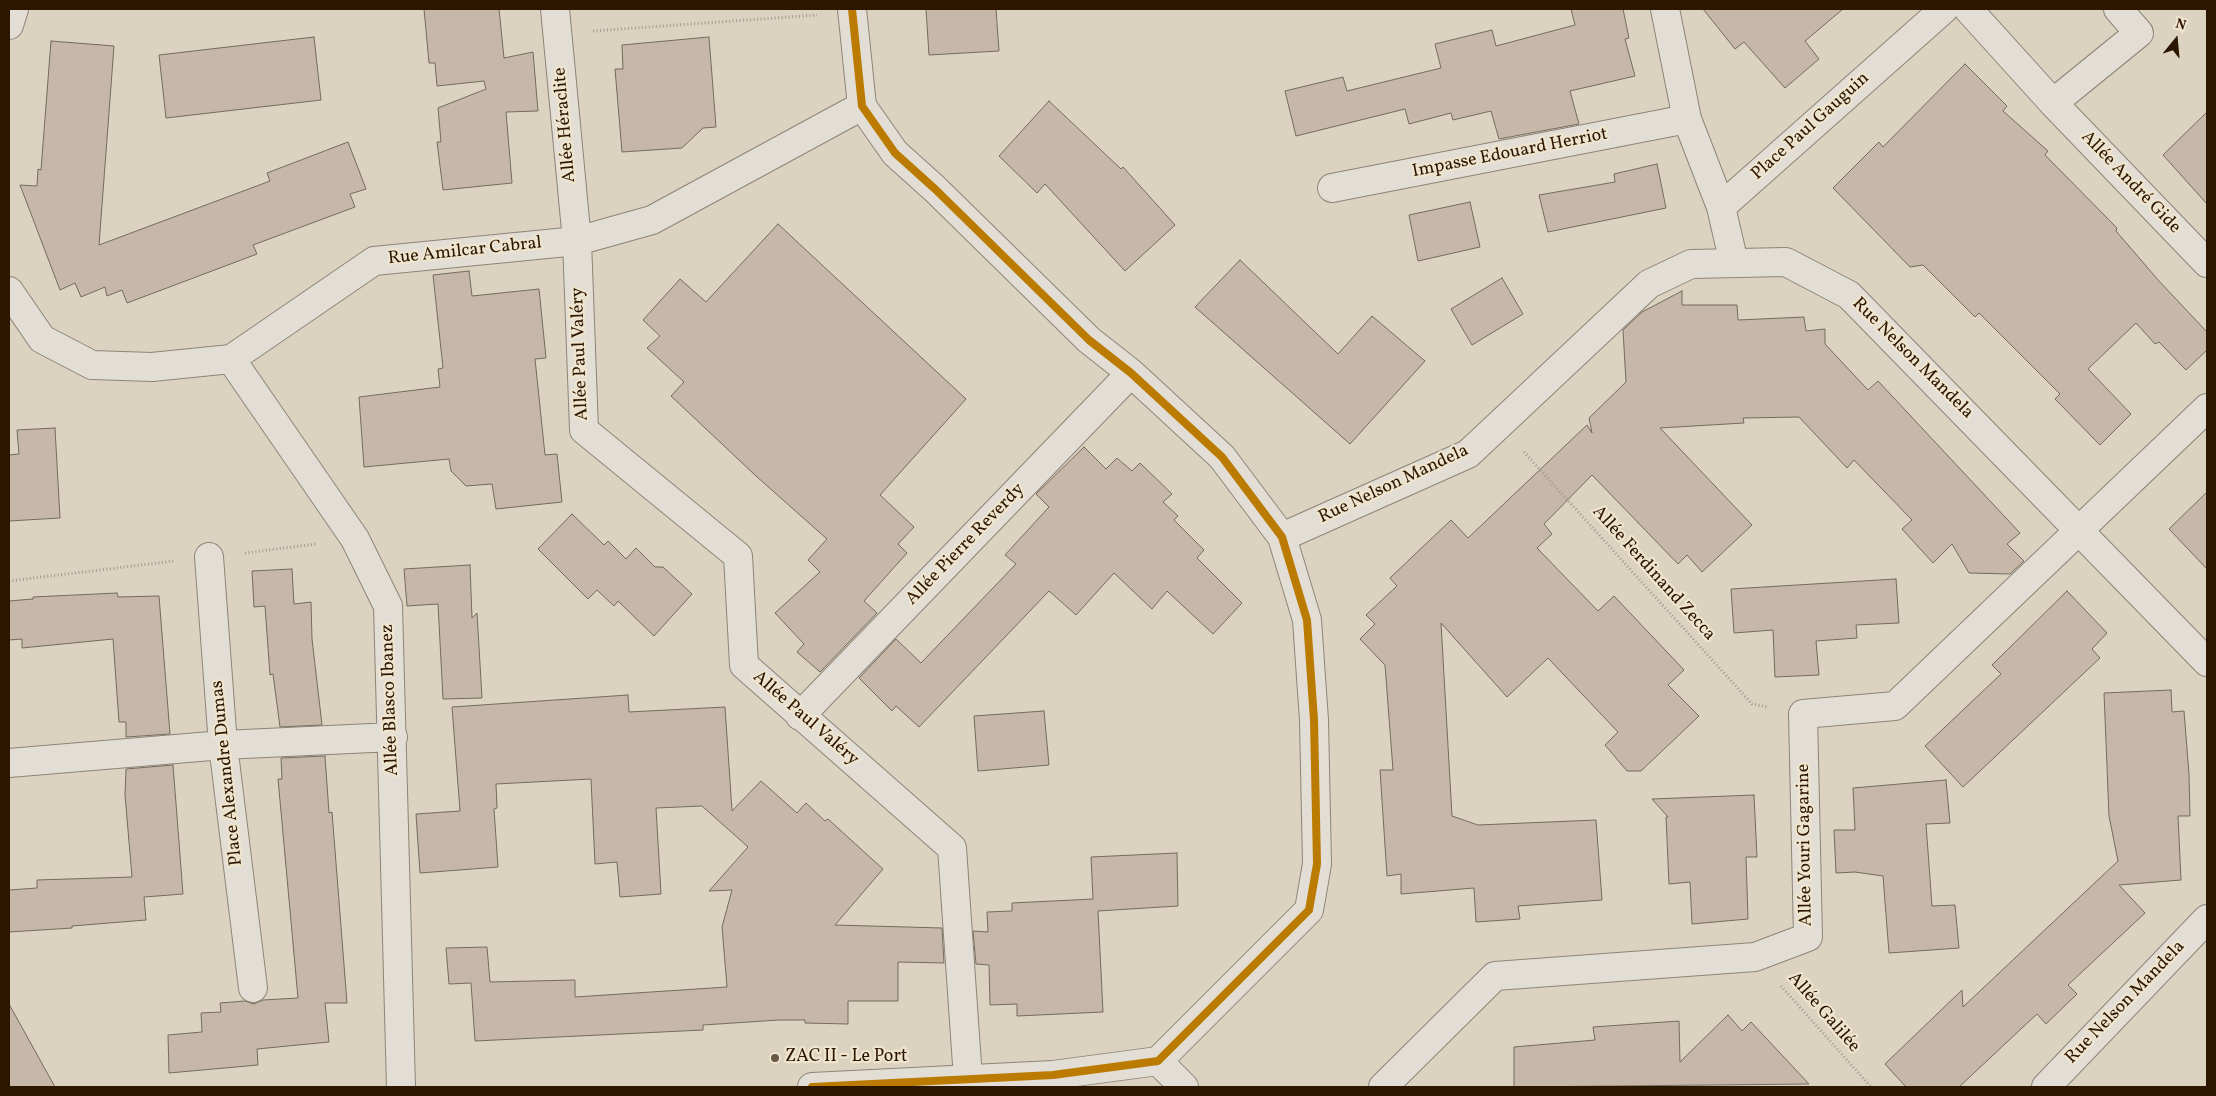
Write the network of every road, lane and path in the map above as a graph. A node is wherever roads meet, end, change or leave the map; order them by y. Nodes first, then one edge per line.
1 (14, 9) edge
2 (1665, 9) edge
3 (1944, 9) edge
4 (1968, 9) edge
5 (2118, 9) edge
6 (852, 11) edge
7 (556, 21) edge
8 (9, 25) edge
9 (2053, 103) junction
10 (862, 106) junction
11 (1687, 119) junction
12 (1332, 188) dead end
13 (1721, 207) junction
14 (577, 242) junction
15 (1734, 263) junction
16 (2207, 263) edge
17 (9, 291) edge
18 (231, 359) junction
19 (1131, 373) junction
20 (2207, 408) edge
21 (1498, 424) junction
22 (2079, 528) junction
23 (1282, 537) junction
24 (209, 557) dead end
25 (2207, 662) edge
26 (1803, 714) junction
27 (800, 716) junction
28 (393, 737) junction
29 (223, 745) junction
30 (9, 763) edge
31 (2207, 919) edge
32 (1756, 957) junction
33 (253, 988) dead end
34 (1158, 1061) junction
35 (968, 1079) junction
36 (1055, 1081) edge
37 (902, 1086) edge
38 (401, 1087) edge
39 (812, 1087) edge
40 (1184, 1087) edge
41 (1383, 1087) edge
42 (1870, 1087) edge
43 (2046, 1087) edge

1 - 8 street
2 - 11 street
3 - 13 street, Place Paul Gauguin
4 - 9 street, Allée André Gide
5 - 9 street
6 - 7 path
6 - 10 street
7 - 14 street, Allée Héraclite
9 - 16 street, Allée André Gide
10 - 14 street, Rue Amilcar Cabral
10 - 19 street
11 - 12 street, Impasse Edouard Herriot
11 - 13 street
13 - 15 street
14 - 18 street, Rue Amilcar Cabral
14 - 27 street, Allée Paul Valéry
15 - 21 street, Rue Nelson Mandela
15 - 22 street, Rue Nelson Mandela
17 - 18 street, Rue Amilcar Cabral
18 - 28 street, Allée Blasco Ibanez
19 - 23 street
19 - 27 street, Allée Pierre Reverdy
20 - 22 street
21 - 23 street, Rue Nelson Mandela
21 - 26 path, Allée Ferdinand Zecca
22 - 25 street, Rue Nelson Mandela
22 - 26 street
23 - 34 street
24 - 29 street, Place Alexandre Dumas
26 - 32 street, Allée Youri Gagarine
27 - 35 street, Allée Paul Valéry
28 - 29 street
28 - 38 street, Allée Blasco Ibanez
29 - 30 street
29 - 33 street, Place Alexandre Dumas
31 - 43 street, Rue Nelson Mandela
32 - 41 street, Allée Youri Gagarine
32 - 42 path, Allée Galilée
34 - 36 street
34 - 40 street
35 - 36 street
35 - 37 street
37 - 39 street

